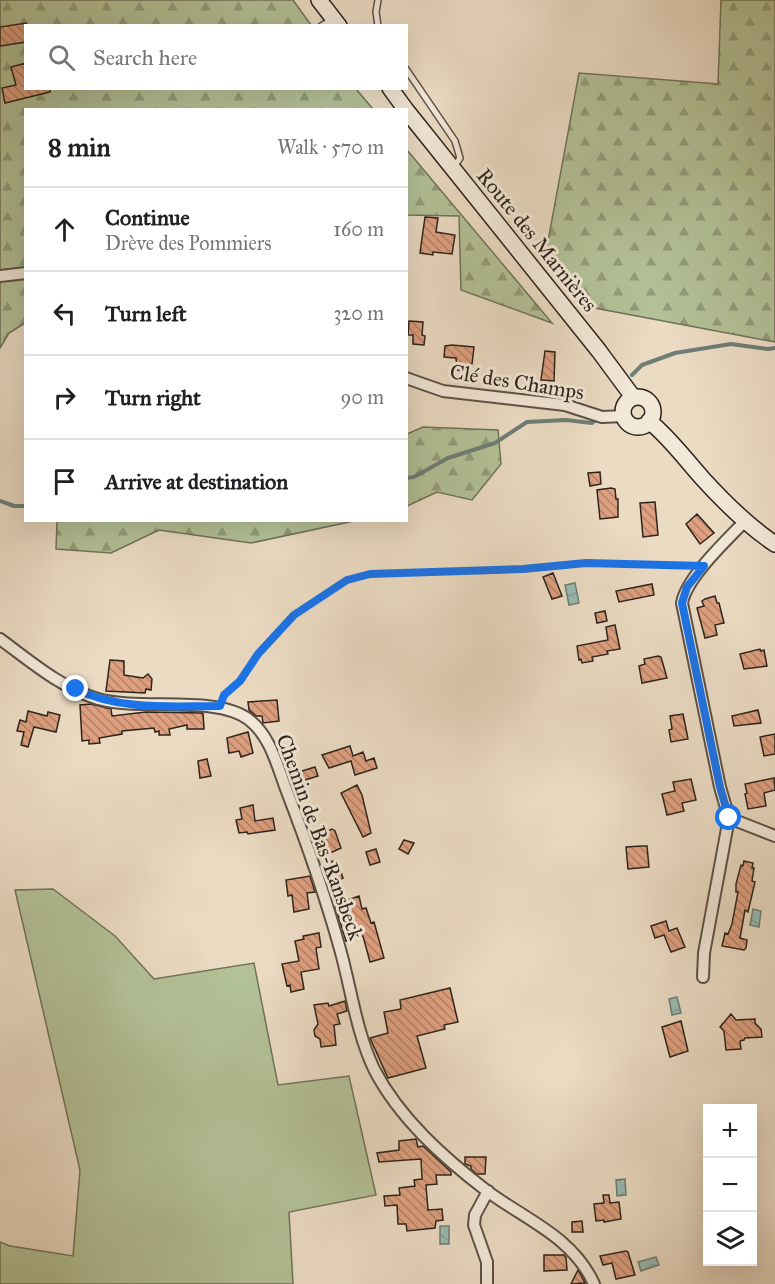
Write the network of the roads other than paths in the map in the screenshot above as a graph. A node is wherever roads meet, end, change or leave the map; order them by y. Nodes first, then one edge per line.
1 (319, 0) edge
2 (378, 0) edge
3 (331, 23) edge
4 (378, 24) edge
5 (408, 72) edge
6 (391, 90) edge
7 (405, 108) edge
8 (408, 112) edge
9 (453, 168) junction
10 (24, 273) edge
11 (0, 276) edge
12 (408, 379) edge
13 (633, 397) junction
14 (624, 416) junction
15 (649, 421) junction
16 (745, 520) junction
17 (775, 544) edge
18 (0, 639) edge
19 (729, 818) junction
20 (775, 836) edge
21 (703, 977) dead end
22 (488, 1191) junction
23 (487, 1284) edge
24 (594, 1284) edge

1 - 3 street
2 - 4 lane
5 - 9 lane
6 - 7 street, Route des Marnières
8 - 9 street, Route des Marnières
9 - 13 street, Route des Marnières
10 - 11 street
12 - 14 street, Clé des Champs
13 - 14 street
13 - 15 street, Route des Marnières
14 - 15 street
15 - 16 street, Route des Marnières
16 - 17 street, Route des Marnières
16 - 19 street
18 - 22 street, Chemin de Bas-Ransbeck
19 - 20 street
19 - 21 street
22 - 23 street
22 - 24 street, Chemin de Bas-Ransbeck

